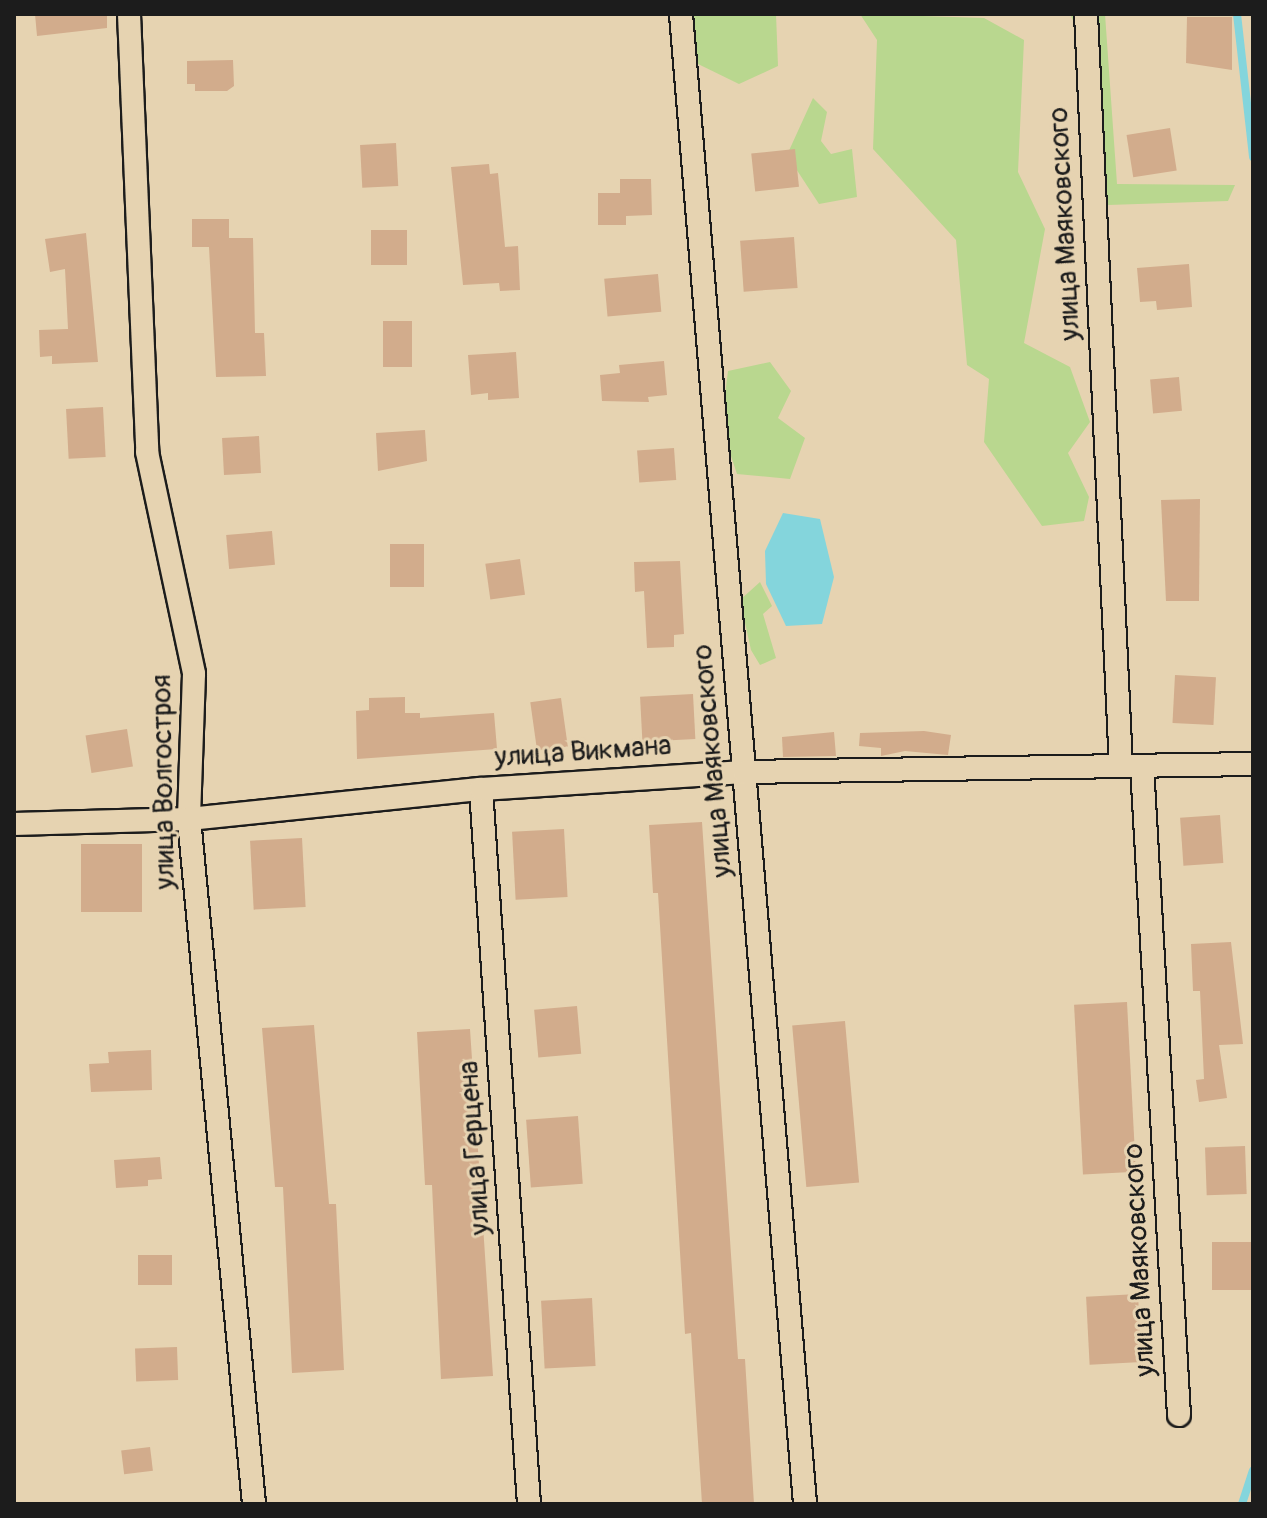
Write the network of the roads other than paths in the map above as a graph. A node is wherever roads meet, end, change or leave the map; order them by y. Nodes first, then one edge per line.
1 (129, 14) edge
2 (681, 14) edge
3 (1086, 14) edge
4 (1253, 764) edge
5 (1132, 766) junction
6 (744, 772) junction
7 (481, 789) junction
8 (189, 819) junction
9 (14, 824) edge
10 (1179, 1415) dead end
11 (254, 1504) edge
12 (529, 1504) edge
13 (805, 1504) edge

1 - 8 street, улица Волгостроя
2 - 6 street, улица Маяковского
3 - 5 street, улица Маяковского
4 - 5 street, улица Викмана
5 - 6 street, улица Викмана
5 - 10 street, улица Маяковского
6 - 7 street, улица Викмана
6 - 13 street, улица Маяковского
7 - 8 street, улица Викмана
7 - 12 street, улица Герцена
8 - 9 street, улица Викмана
8 - 11 street, улица Волгостроя

